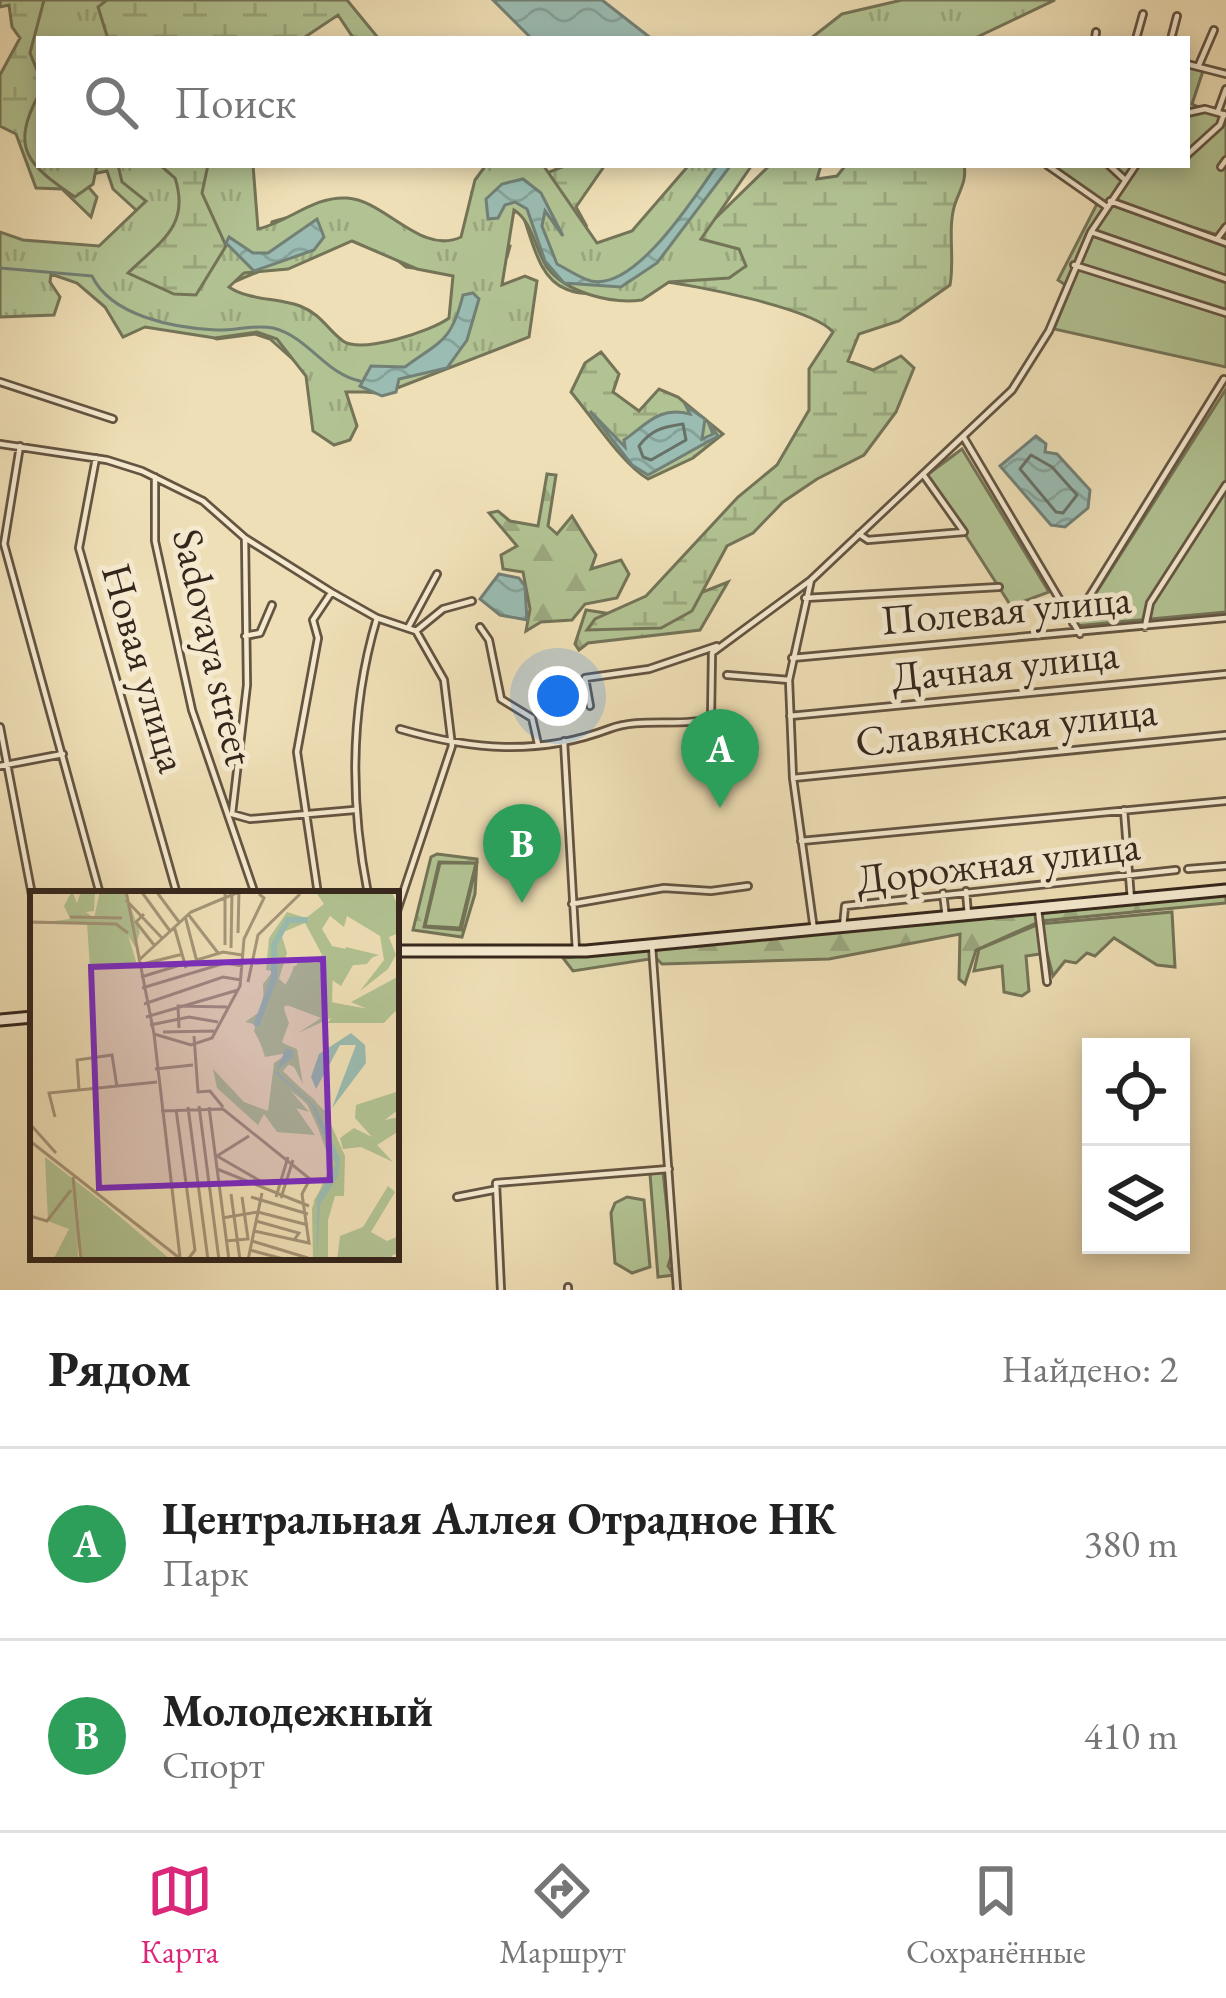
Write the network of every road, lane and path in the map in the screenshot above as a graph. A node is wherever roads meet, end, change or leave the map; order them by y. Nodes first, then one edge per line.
1 (1143, 14) dead end
2 (1177, 16) dead end
3 (1214, 30) dead end
4 (1137, 36) edge
5 (1173, 36) edge
6 (1190, 65) edge
7 (1198, 67) junction
8 (1226, 74) edge
9 (1226, 89) edge
10 (1190, 113) edge
11 (1222, 113) edge
12 (1190, 152) edge
13 (1226, 160) edge
14 (1221, 167) dead end
15 (1052, 168) edge
16 (1111, 168) edge
17 (1133, 168) edge
18 (1124, 179) junction
19 (1108, 204) junction
20 (1226, 227) edge
21 (1091, 232) junction
22 (1217, 239) junction
23 (1226, 243) edge
24 (1074, 265) junction
25 (1226, 279) edge
26 (1226, 313) edge
27 (1224, 379) edge
28 (0, 382) edge
29 (113, 419) dead end
30 (963, 437) junction
31 (0, 444) edge
32 (20, 446) junction
33 (96, 458) junction
34 (924, 475) junction
35 (154, 477) junction
36 (1226, 485) edge
37 (859, 534) junction
38 (245, 538) junction
39 (437, 574) dead end
40 (812, 580) junction
41 (999, 586) dead end
42 (331, 592) junction
43 (805, 598) junction
44 (472, 601) dead end
45 (272, 605) dead end
46 (377, 618) junction
47 (1226, 618) edge
48 (1073, 623) junction
49 (480, 627) dead end
50 (1145, 627) junction
51 (412, 629) junction
52 (1080, 634) junction
53 (244, 636) junction
54 (717, 646) junction
55 (792, 658) junction
56 (1226, 674) edge
57 (727, 675) dead end
58 (789, 680) junction
59 (590, 706) dead end
60 (790, 716) junction
61 (0, 728) edge
62 (400, 729) dead end
63 (1226, 735) edge
64 (564, 741) junction
65 (538, 744) junction
66 (452, 746) junction
67 (63, 754) junction
68 (9, 765) junction
69 (0, 766) edge
70 (793, 778) junction
71 (1226, 801) edge
72 (354, 810) junction
73 (1124, 810) junction
74 (232, 814) junction
75 (303, 815) junction
76 (801, 841) junction
77 (1226, 866) edge
78 (1188, 869) dead end
79 (1176, 870) dead end
80 (1129, 876) junction
81 (748, 886) dead end
82 (965, 890) junction
83 (1226, 890) edge
84 (31, 891) edge
85 (99, 891) edge
86 (176, 891) edge
87 (254, 891) edge
88 (317, 891) edge
89 (368, 891) edge
90 (943, 892) junction
91 (1131, 900) junction
92 (572, 904) junction
93 (399, 905) edge
94 (1039, 909) junction
95 (968, 915) junction
96 (946, 918) junction
97 (843, 927) junction
98 (814, 930) junction
99 (652, 946) junction
100 (399, 951) edge
101 (576, 951) junction
102 (1047, 982) dead end
103 (30, 1017) edge
104 (0, 1020) edge
105 (669, 1169) junction
106 (493, 1190) junction
107 (458, 1197) dead end
108 (502, 1290) edge
109 (677, 1290) edge

1 - 4 street
2 - 5 street
3 - 7 street
6 - 7 street
7 - 8 street
9 - 11 street
10 - 11 street
11 - 12 street
13 - 14 street
15 - 19 street
16 - 18 street
17 - 18 street
18 - 19 street
19 - 21 street
19 - 22 street
20 - 22 street
21 - 24 street
21 - 25 street
22 - 23 street
24 - 26 street
24 - 30 street
27 - 48 street
28 - 29 street
30 - 34 street
30 - 48 street
31 - 32 street
32 - 33 street
32 - 67 street
33 - 35 street
33 - 86 street, Новая улица
34 - 37 street
34 - 37 street
35 - 38 street
35 - 74 street, Sadovaya street
36 - 50 street
37 - 40 street
38 - 42 street
38 - 53 street
39 - 51 street
40 - 43 street
40 - 54 street
41 - 43 street
42 - 46 street
42 - 75 street
43 - 55 street
44 - 51 street
45 - 53 street
46 - 51 street
46 - 72 street
47 - 50 street, Полевая улица
48 - 52 street
49 - 65 street
50 - 52 street, Полевая улица
51 - 66 street
52 - 55 street, Полевая улица
53 - 74 street
54 - 59 street
54 - 64 street
55 - 58 street
56 - 60 street, Дачная улица
57 - 58 street
58 - 60 street
60 - 70 street
61 - 68 street
62 - 66 street
63 - 70 street, Славянская улица
64 - 65 street
64 - 92 street
65 - 66 street
66 - 93 street
67 - 68 street
67 - 85 street
68 - 69 street
68 - 84 street
70 - 76 street
71 - 73 street
72 - 75 street
72 - 89 street
73 - 76 street
73 - 80 street
74 - 75 street
74 - 87 street, Sadovaya street
75 - 88 street
76 - 98 street
77 - 78 street, Дорожная улица
79 - 80 street, Дорожная улица
80 - 82 street, Дорожная улица
80 - 91 street
81 - 92 street
82 - 90 street, Дорожная улица
82 - 95 street
83 - 91 street
90 - 96 street
90 - 97 street, Дорожная улица
91 - 94 street
92 - 101 street
94 - 95 street
94 - 102 street
95 - 96 street
96 - 97 street
97 - 98 street
98 - 99 street
99 - 101 street
99 - 105 street
100 - 101 street
103 - 104 street
105 - 106 street
105 - 109 street
106 - 107 street
106 - 108 street

